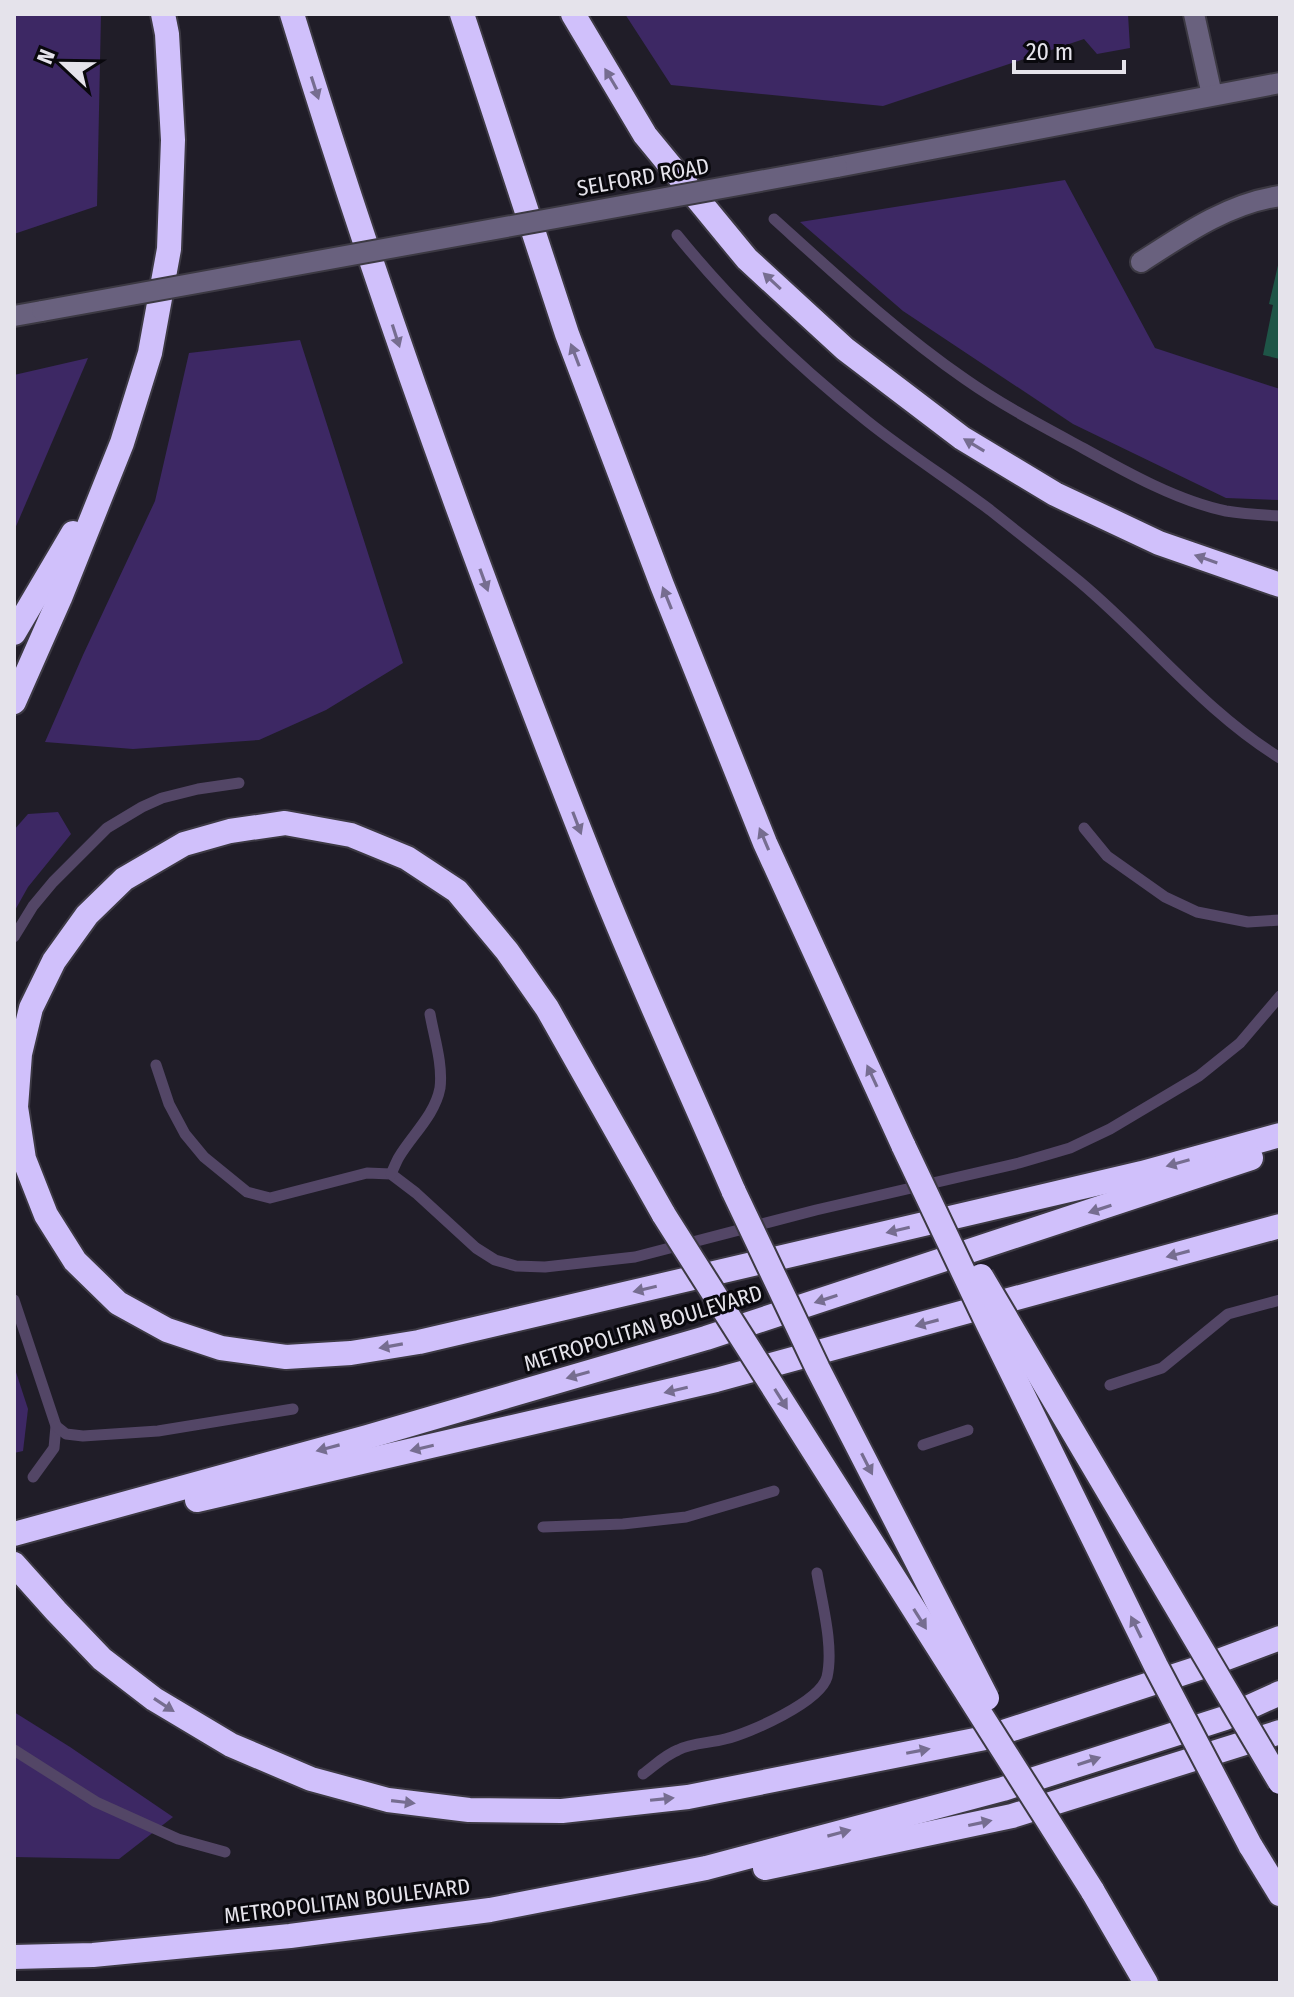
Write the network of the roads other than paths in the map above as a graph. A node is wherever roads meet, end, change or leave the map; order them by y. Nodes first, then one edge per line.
1 (163, 14) edge
2 (292, 14) edge
3 (462, 14) edge
4 (573, 14) edge
5 (1194, 14) edge
6 (1280, 83) edge
7 (1212, 95) junction
8 (1280, 196) edge
9 (1141, 262) dead end
10 (14, 316) edge
11 (122, 443) junction
12 (1280, 585) edge
13 (14, 633) edge
14 (14, 702) edge
15 (1280, 1135) edge
16 (904, 1147) junction
17 (1280, 1148) edge
18 (1280, 1226) edge
19 (14, 1534) edge
20 (14, 1541) edge
21 (14, 1564) edge
22 (1280, 1638) edge
23 (1280, 1693) edge
24 (1280, 1732) edge
25 (1280, 1782) edge
26 (1092, 1890) junction
27 (1280, 1894) edge
28 (490, 1910) junction
29 (14, 1957) edge
30 (1146, 1983) edge

1 - 11 highway
2 -> 26 highway, bridge
16 -> 3 highway
12 -> 4 highway
5 - 7 street
6 - 7 street, SELFORD ROAD
7 - 10 street, SELFORD ROAD, bridge
8 - 9 street
11 - 13 highway
11 - 14 highway
15 -> 26 highway, bridge
16 - 25 highway, bridge
27 -> 16 highway, bridge
17 -> 19 highway, METROPOLITAN BOULEVARD
18 -> 20 highway
21 -> 22 highway
28 -> 23 highway, METROPOLITAN BOULEVARD
28 -> 24 highway
26 - 30 highway
28 - 29 highway, METROPOLITAN BOULEVARD

